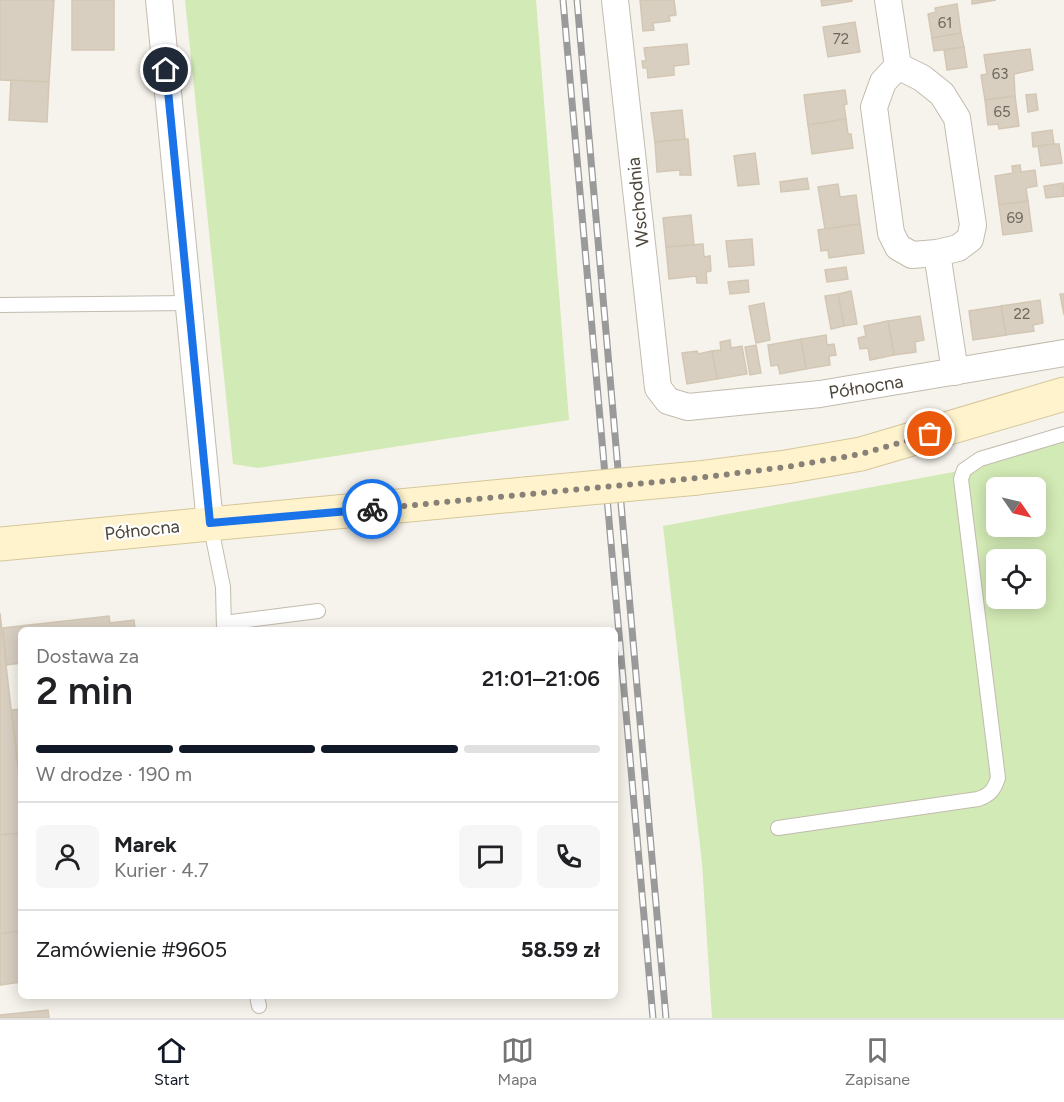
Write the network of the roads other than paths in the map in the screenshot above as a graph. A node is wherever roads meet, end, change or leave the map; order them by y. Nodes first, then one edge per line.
1 (159, 0) edge
2 (615, 0) edge
3 (888, 0) edge
4 (898, 66) junction
5 (937, 253) junction
6 (189, 303) junction
7 (0, 305) edge
8 (1064, 353) edge
9 (955, 372) junction
10 (1064, 394) edge
11 (668, 401) joint
12 (1064, 434) edge
13 (210, 523) junction
14 (0, 544) edge
15 (318, 611) dead end
16 (224, 626) edge
17 (778, 828) dead end

1 - 6 street
2 - 11 street, Wschodnia
3 - 4 street
4 - 5 street
4 - 5 street
5 - 9 street
6 - 7 lane
6 - 13 street
8 - 9 street, Północna
9 - 11 street, Północna
10 - 13 street, Północna, bridge
12 - 17 lane
13 - 14 street, Północna
13 - 16 lane
15 - 16 lane

